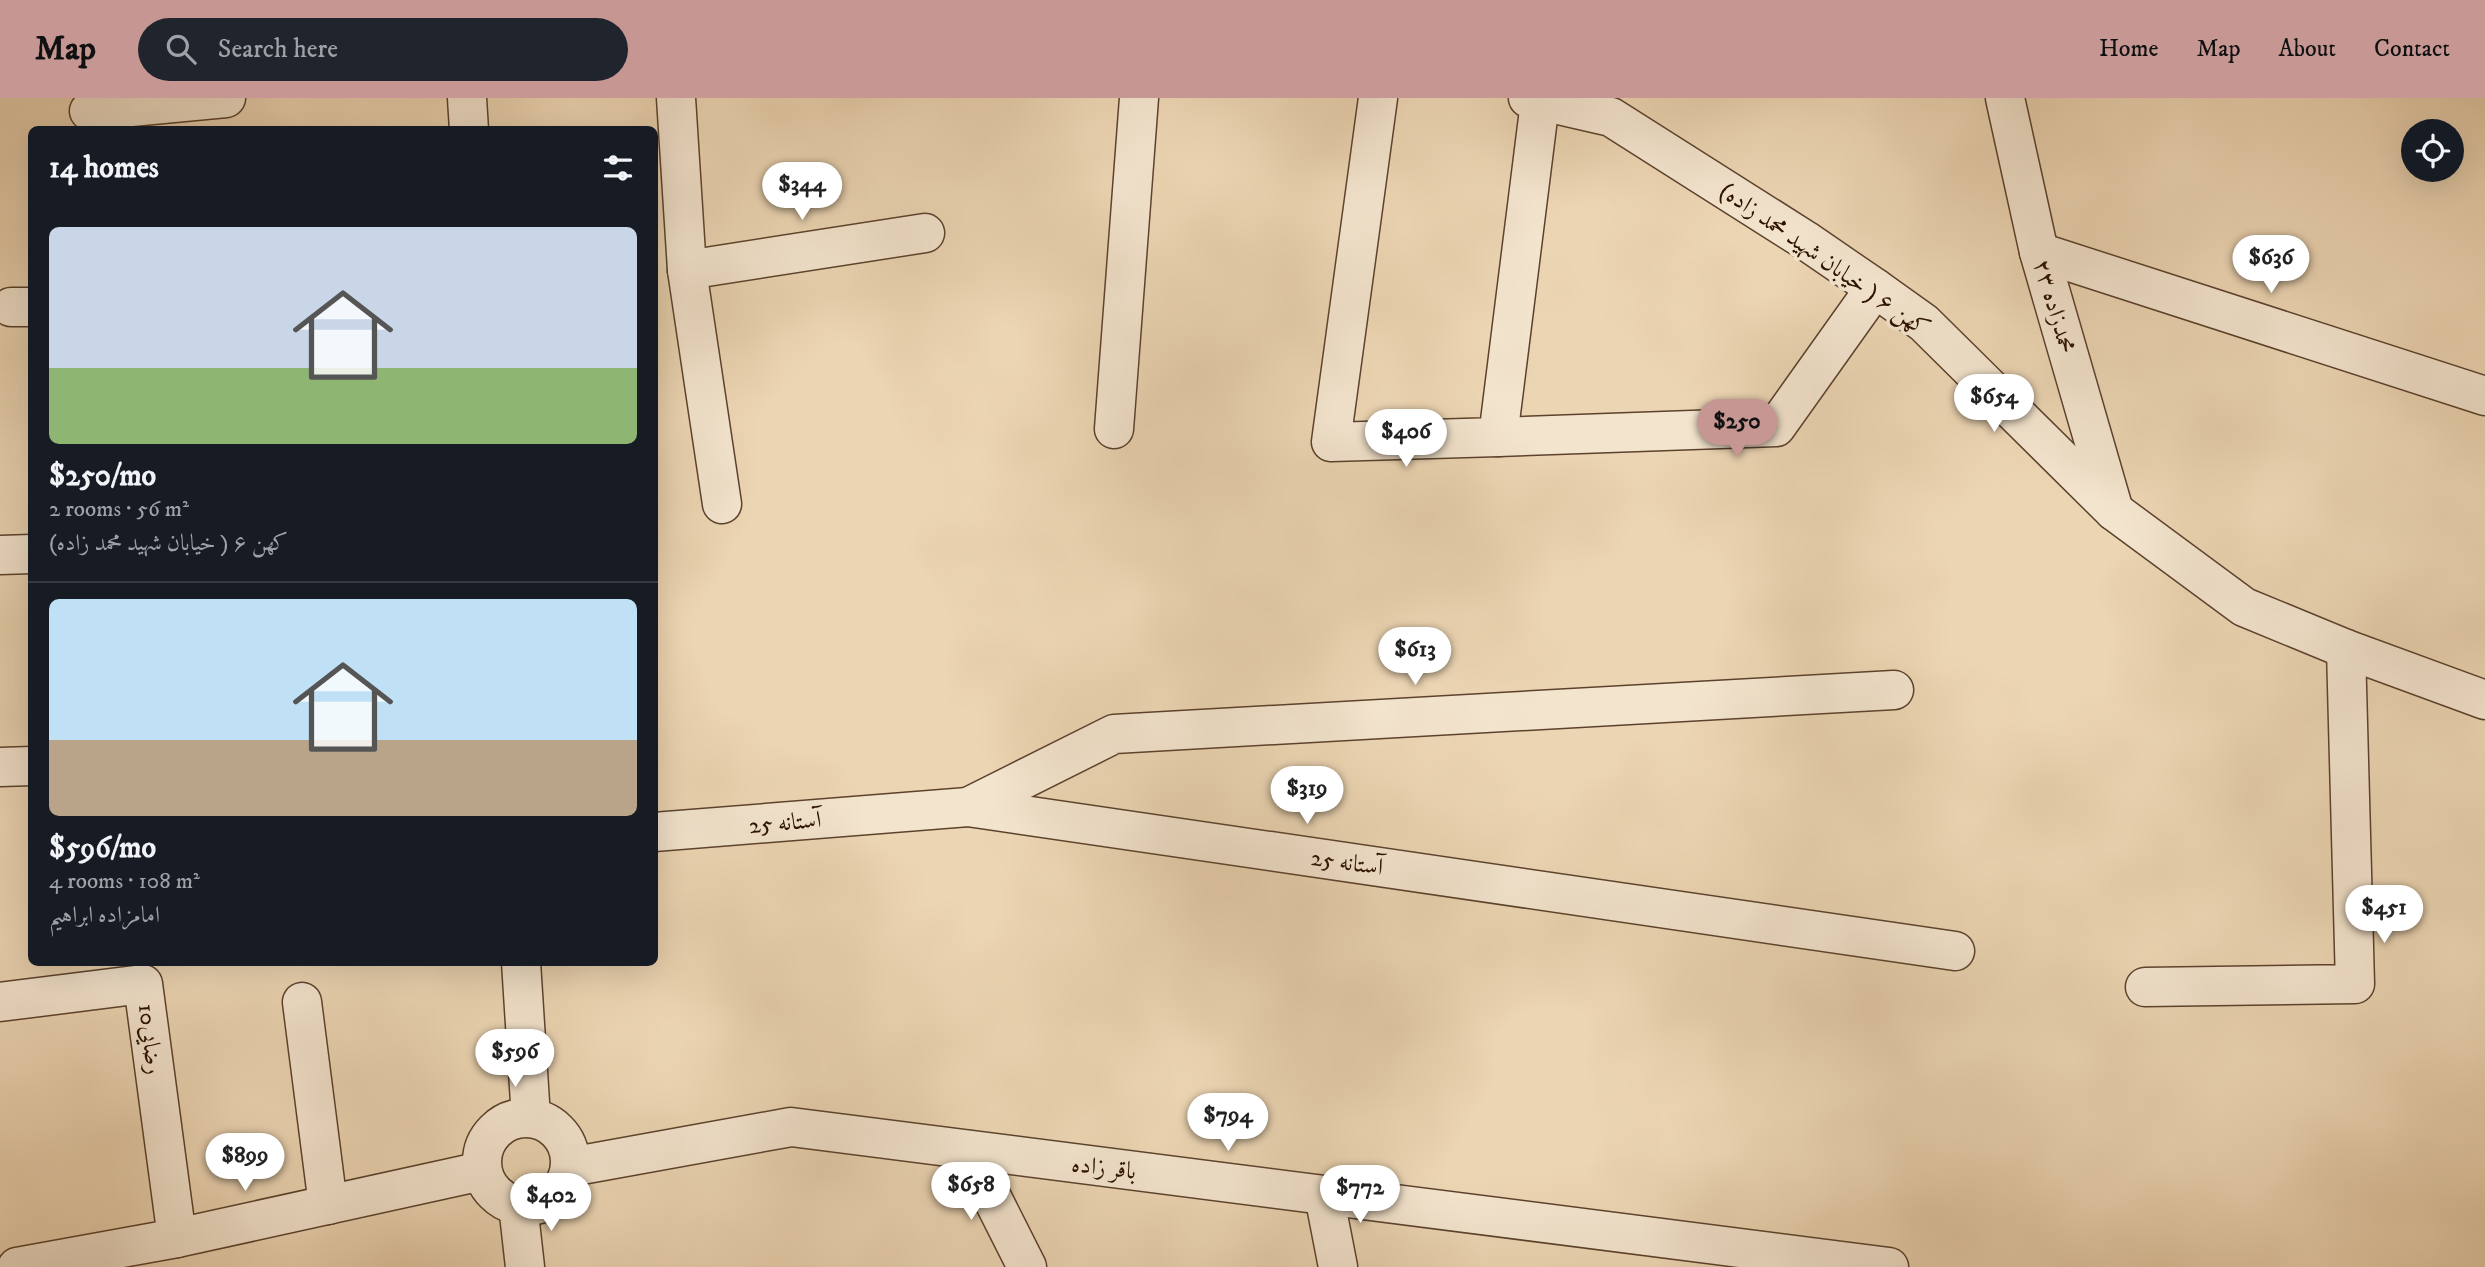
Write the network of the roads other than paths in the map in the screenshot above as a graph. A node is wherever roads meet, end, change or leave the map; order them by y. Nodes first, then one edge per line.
1 (226, 98) edge
2 (467, 98) edge
3 (676, 98) edge
4 (1139, 98) edge
5 (1378, 98) edge
6 (2005, 98) edge
7 (1534, 100) edge
8 (1612, 107) edge
9 (89, 111) dead end
10 (469, 126) edge
11 (925, 233) dead end
12 (2039, 252) junction
13 (687, 270) junction
14 (1875, 288) junction
15 (2485, 396) edge
16 (1114, 429) dead end
17 (1498, 437) junction
18 (722, 504) dead end
19 (2114, 511) junction
20 (28, 554) edge
21 (0, 555) edge
22 (2346, 649) junction
23 (1894, 690) dead end
24 (2485, 700) edge
25 (28, 766) edge
26 (0, 767) edge
27 (968, 807) junction
28 (658, 832) edge
29 (1955, 951) dead end
30 (521, 966) edge
31 (2145, 987) dead end
32 (0, 1002) edge
33 (302, 1002) dead end
34 (531, 1118) junction
35 (968, 1150) junction
36 (570, 1167) junction
37 (482, 1171) junction
38 (1324, 1195) junction
39 (328, 1205) junction
40 (518, 1205) junction
41 (177, 1238) junction
42 (18, 1267) edge
43 (524, 1267) edge
44 (1027, 1267) edge
45 (1338, 1267) edge
46 (1889, 1267) edge

1 - 9 street
2 - 10 street
3 - 13 street
4 - 16 street
5 - 17 street
6 - 12 street, محمدزاده ۲۳
7 - 8 street, کهن ۶ ( خیابان شهید محمد زاده)
7 - 17 street
8 - 14 street, کهن ۶ ( خیابان شهید محمد زاده)
11 - 13 street
12 - 15 street
12 - 19 street, محمدزاده ۲۳
13 - 18 street
14 - 17 street
14 - 19 street, کهن ۶ ( خیابان شهید محمد زاده)
19 - 22 street, کهن ۶ ( خیابان شهید محمد زاده)
20 - 21 street
22 - 24 street, کهن ۶ ( خیابان شهید محمد زاده)
22 - 31 street
23 - 27 street
25 - 26 street
27 - 28 street, آستانه 25
27 - 29 street, آستانه 25
30 - 34 street
32 - 41 street, رضایی10
33 - 39 street
34 - 36 street
34 - 37 street
35 - 36 street, باقر زاده
35 - 38 street, باقر زاده
35 - 44 street
36 - 40 street
37 - 39 street
37 - 40 street
38 - 45 street
38 - 46 street, باقر زاده
39 - 41 street
40 - 43 street
41 - 42 street

